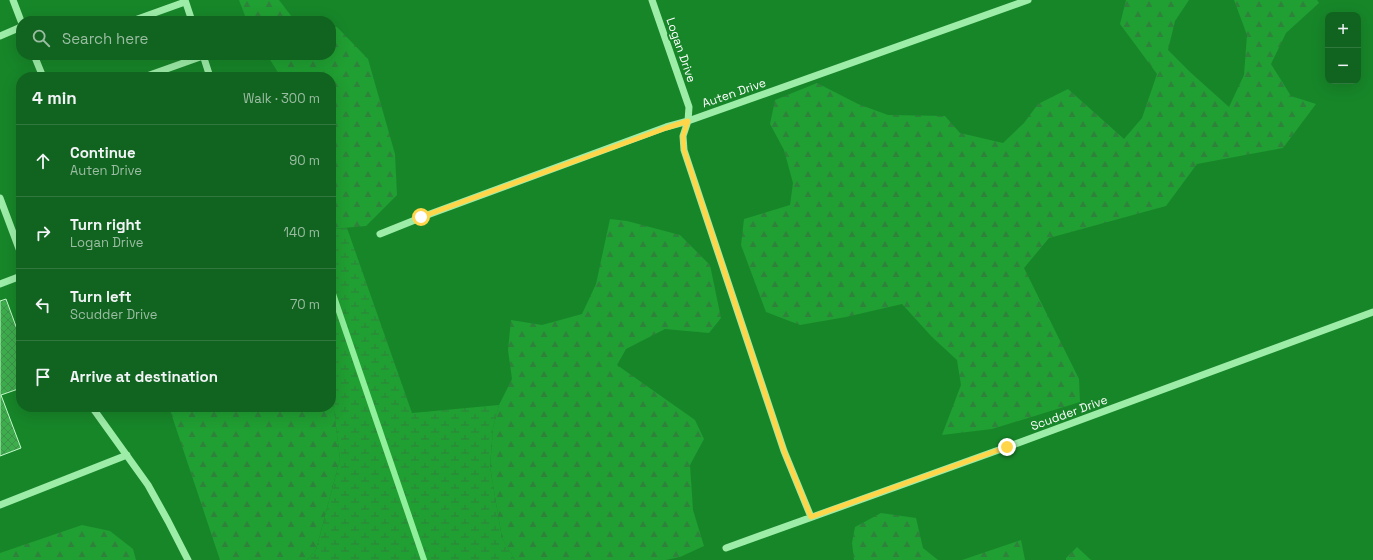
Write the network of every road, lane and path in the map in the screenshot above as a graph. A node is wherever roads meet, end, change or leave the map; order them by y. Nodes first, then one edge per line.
1 (15, 0) edge
2 (652, 0) edge
3 (1028, 0) edge
4 (185, 1) edge
5 (20, 16) edge
6 (145, 16) edge
7 (190, 16) edge
8 (16, 30) edge
9 (0, 36) edge
10 (37, 60) edge
11 (190, 60) edge
12 (205, 60) edge
13 (41, 72) edge
14 (157, 72) edge
15 (208, 72) edge
16 (688, 121) junction
17 (0, 198) edge
18 (380, 234) dead end
19 (16, 241) edge
20 (16, 278) edge
21 (0, 284) edge
22 (1373, 312) edge
23 (96, 412) edge
24 (127, 455) junction
25 (0, 505) edge
26 (811, 517) junction
27 (726, 548) dead end
28 (188, 560) edge

1 - 5 street
2 - 16 street, Logan Drive
3 - 16 street, Auten Drive
4 - 6 street
4 - 7 street
8 - 9 street
10 - 13 street
11 - 14 street
12 - 15 street
16 - 18 street, Auten Drive
16 - 26 street, Logan Drive
17 - 19 street
20 - 21 street
22 - 26 street, Scudder Drive
23 - 24 street
24 - 25 street
24 - 28 street
26 - 27 street, Scudder Drive

